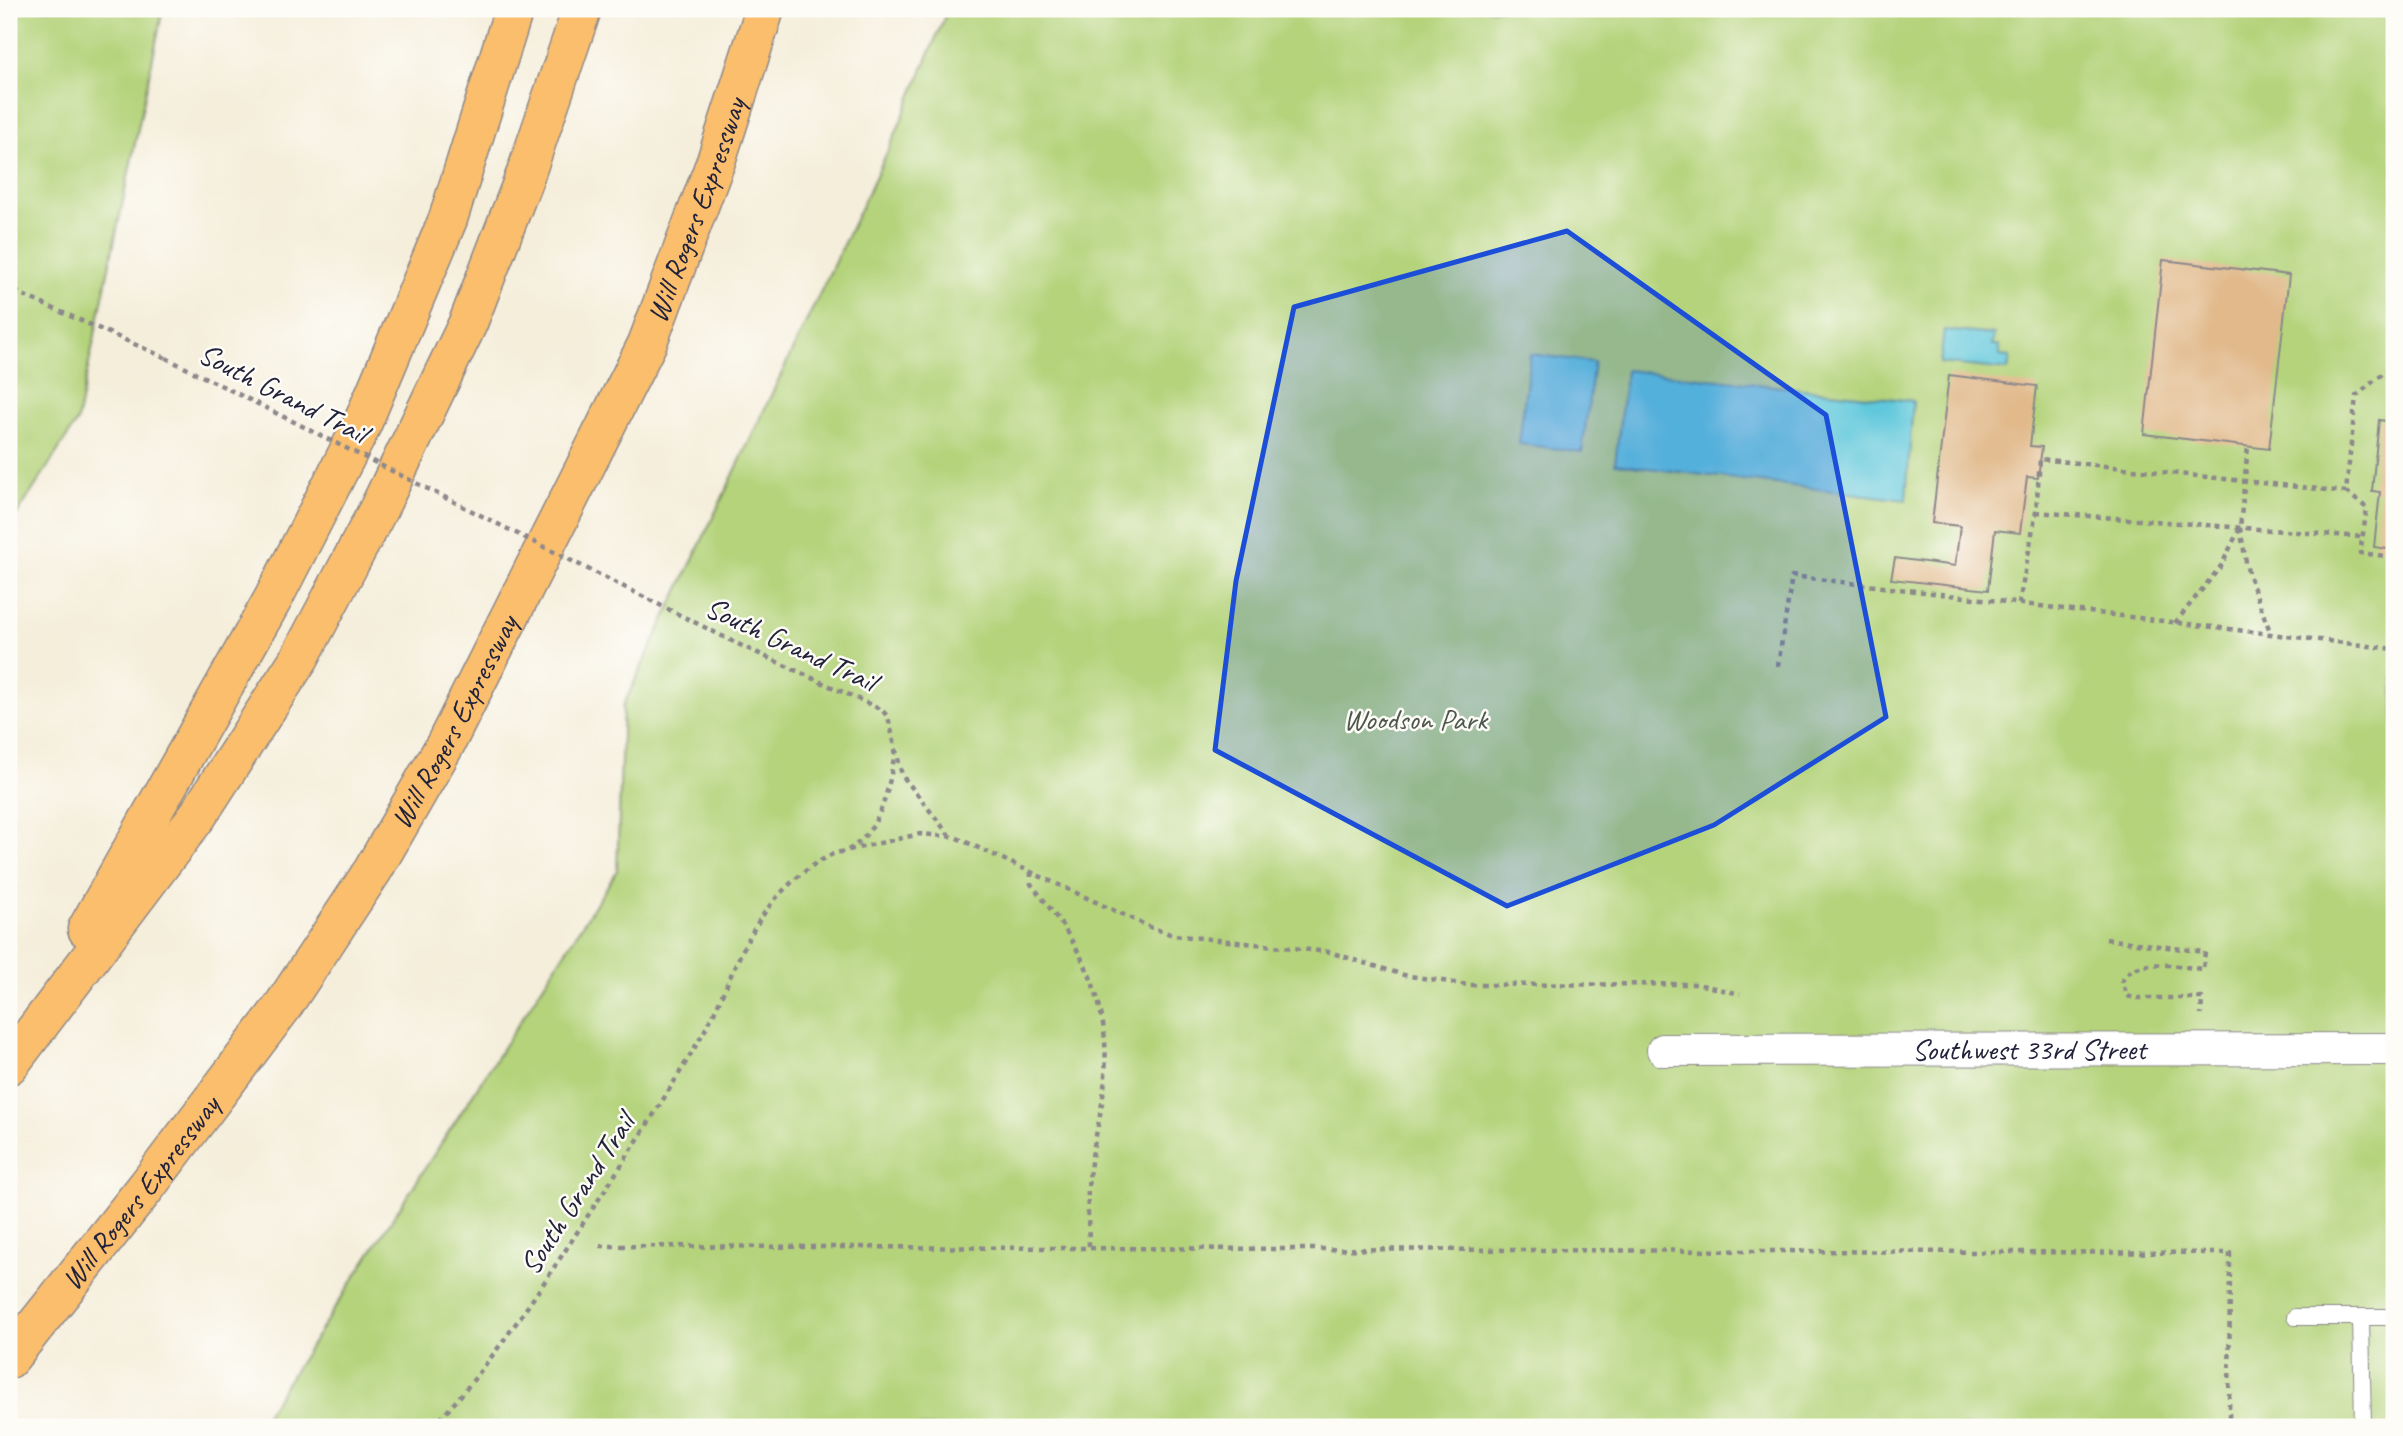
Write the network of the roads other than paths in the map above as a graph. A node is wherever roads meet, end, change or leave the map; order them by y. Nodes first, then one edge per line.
1 (514, 9) edge
2 (582, 9) edge
3 (765, 9) edge
4 (2394, 1049) edge
5 (1662, 1051) dead end
6 (11, 1062) edge
7 (2295, 1317) dead end
8 (2361, 1317) junction
9 (2394, 1317) edge
10 (9, 1359) edge
11 (2363, 1427) edge

1 - 6 highway
2 - 6 highway
3 - 10 highway, Will Rogers Expressway
4 - 5 street, Southwest 33rd Street
7 - 8 lane
8 - 9 lane
8 - 11 lane

